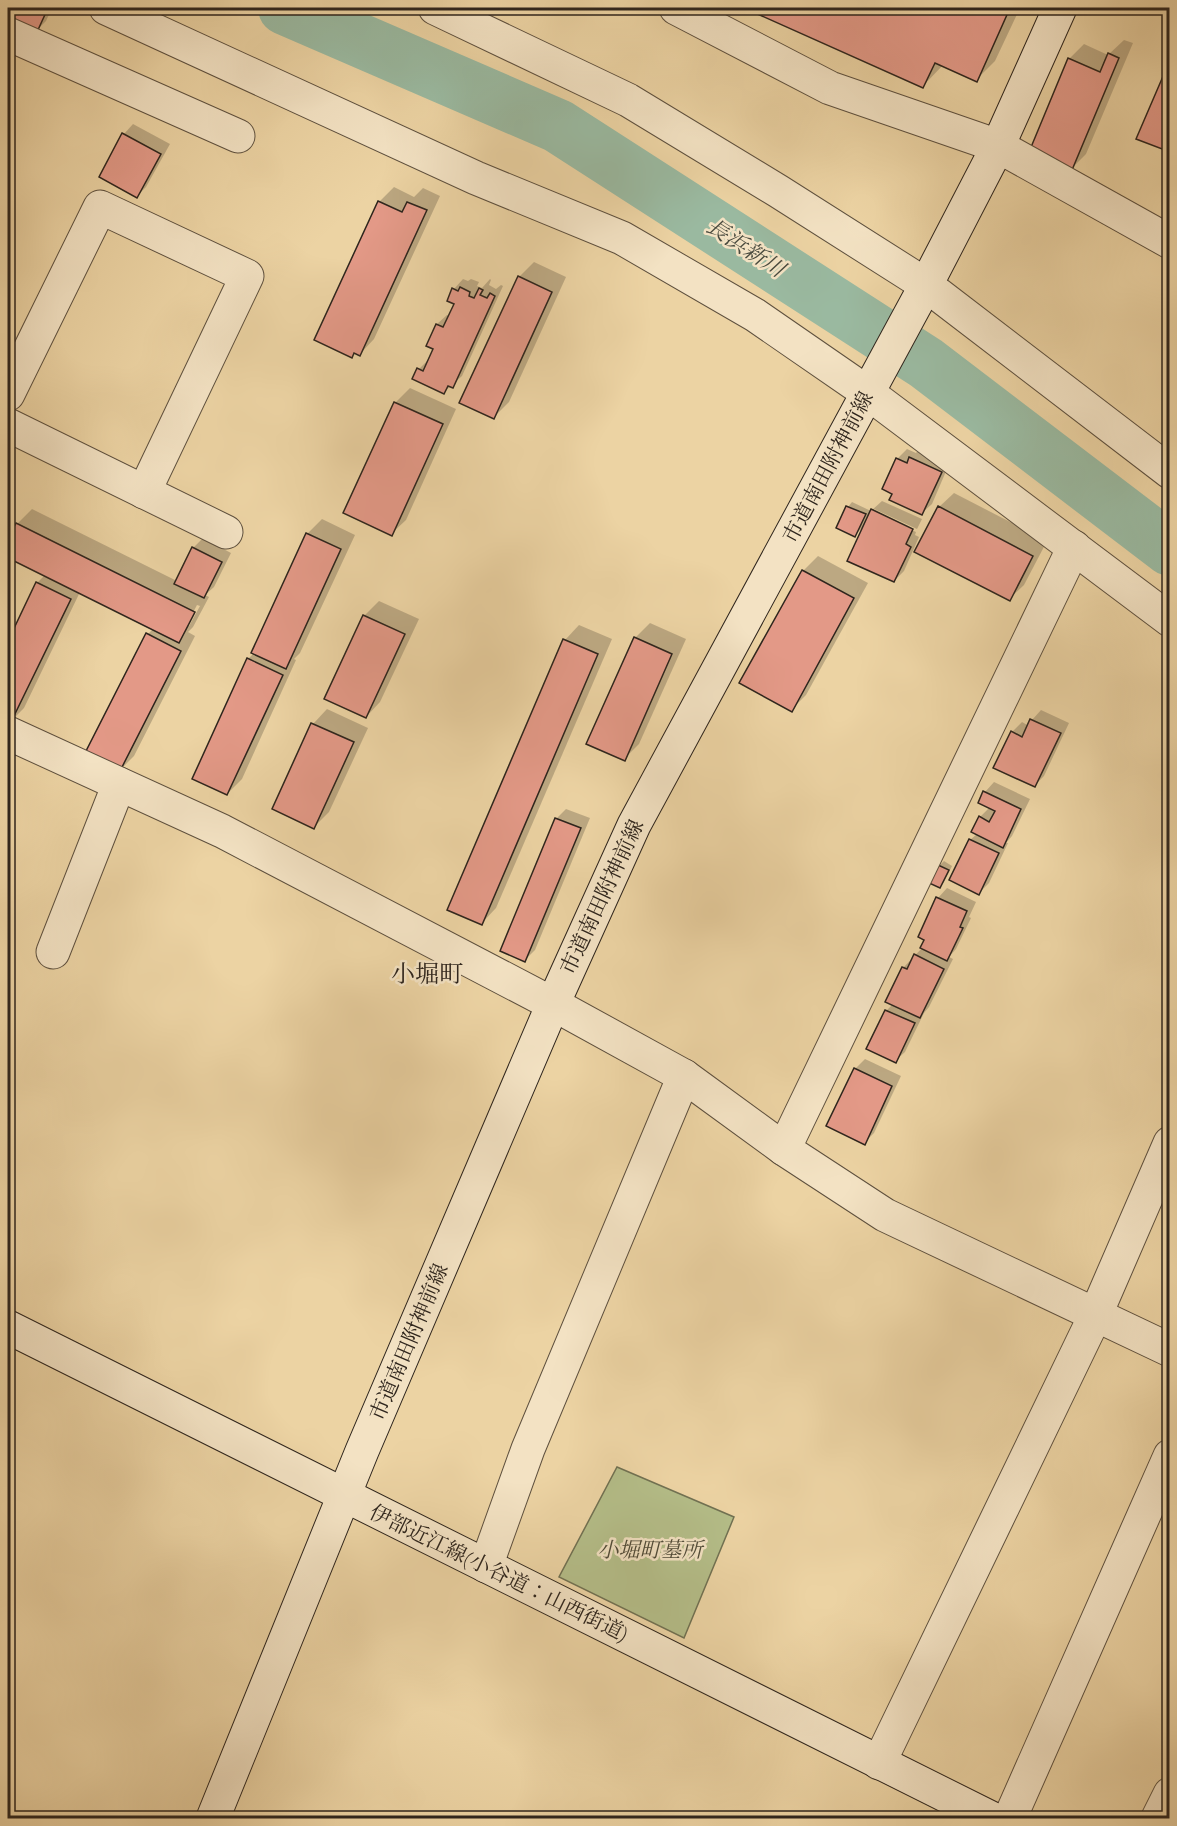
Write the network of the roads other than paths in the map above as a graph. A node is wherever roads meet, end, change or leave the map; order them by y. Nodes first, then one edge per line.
1 (106, 8) edge
2 (435, 8) edge
3 (676, 8) edge
4 (1060, 8) edge
5 (8, 34) edge
6 (238, 136) dead end
7 (998, 146) junction
8 (1170, 242) edge
9 (926, 285) junction
10 (868, 393) junction
11 (8, 394) edge
12 (8, 425) edge
13 (1170, 472) edge
14 (144, 492) junction
15 (226, 532) dead end
16 (1074, 547) junction
17 (1170, 620) edge
18 (8, 733) edge
19 (119, 784) junction
20 (52, 952) dead end
21 (554, 1004) junction
22 (684, 1076) junction
23 (1170, 1143) edge
24 (783, 1149) junction
25 (1095, 1316) junction
26 (8, 1327) edge
27 (1170, 1350) edge
28 (1170, 1456) edge
29 (343, 1496) junction
30 (486, 1566) junction
31 (879, 1763) junction
32 (1170, 1794) edge
33 (213, 1818) edge
34 (991, 1818) edge
35 (1010, 1818) edge
36 (1158, 1818) edge

1 - 10 street
2 - 9 street
3 - 7 street
4 - 7 street, 市道南田附神前線
5 - 6 street
7 - 8 street
7 - 9 street, 市道南田附神前線
9 - 10 street, 市道南田附神前線
9 - 13 street
10 - 16 street
10 - 21 street, 市道南田附神前線
11 - 14 street
12 - 14 street
14 - 15 street
16 - 17 street
16 - 24 street
18 - 19 street
19 - 20 street
19 - 21 street
21 - 22 street
21 - 29 street, 市道南田附神前線
22 - 24 street
22 - 30 street
23 - 25 street
24 - 25 street
25 - 27 street
25 - 31 street
26 - 29 street, 伊部近江線(小谷道：山西街道)
28 - 35 street
29 - 30 street, 伊部近江線(小谷道：山西街道)
29 - 33 street, 市道南田附神前線
30 - 31 street, 伊部近江線(小谷道：山西街道)
31 - 34 street, 伊部近江線(小谷道：山西街道)
32 - 36 street

